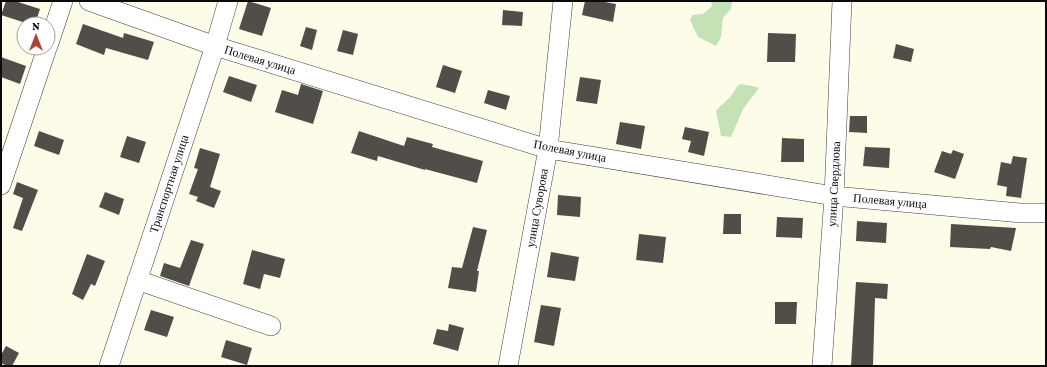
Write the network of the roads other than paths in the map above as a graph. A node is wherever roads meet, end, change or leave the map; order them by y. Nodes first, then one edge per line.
1 (63, 1) edge
2 (89, 1) edge
3 (228, 1) edge
4 (563, 1) edge
5 (842, 1) edge
6 (56, 22) edge
7 (215, 46) junction
8 (45, 56) edge
9 (548, 149) junction
10 (1, 185) edge
11 (834, 196) junction
12 (1046, 213) edge
13 (137, 280) junction
14 (271, 326) dead end
15 (109, 366) edge
16 (508, 366) edge
17 (822, 366) edge

1 - 6 street
2 - 7 street, Полевая улица
3 - 7 street, Транспортная улица
4 - 9 street, улица Суворова
5 - 11 street, улица Свердлова
7 - 9 street, Полевая улица
7 - 13 street, Транспортная улица
8 - 10 street
9 - 11 street, Полевая улица
9 - 16 street, улица Суворова
11 - 12 street, Полевая улица
11 - 17 street, улица Свердлова
13 - 14 street
13 - 15 street, Транспортная улица

